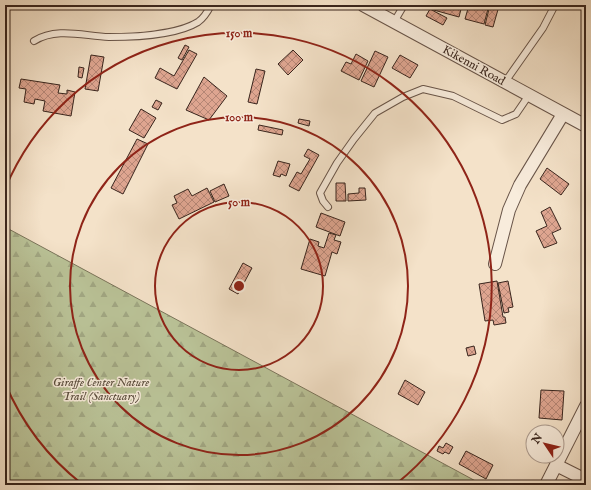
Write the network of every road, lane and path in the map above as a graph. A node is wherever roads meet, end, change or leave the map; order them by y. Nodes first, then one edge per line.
1 (212, 5) edge
2 (363, 5) edge
3 (404, 5) edge
4 (556, 5) edge
5 (394, 22) junction
6 (34, 41) dead end
7 (505, 82) junction
8 (529, 95) junction
9 (563, 114) junction
10 (586, 126) edge
11 (328, 207) dead end
12 (495, 264) dead end
13 (586, 406) edge
14 (556, 465) junction
15 (586, 480) edge
16 (546, 485) edge

1 - 6 lane
2 - 5 street, Kikenni Road
3 - 5 lane
4 - 7 lane
5 - 7 street, Kikenni Road
7 - 8 street, Kikenni Road
8 - 9 street, Kikenni Road
8 - 11 lane
9 - 10 street, Kikenni Road
9 - 12 street
13 - 14 street
14 - 15 street
14 - 16 street

